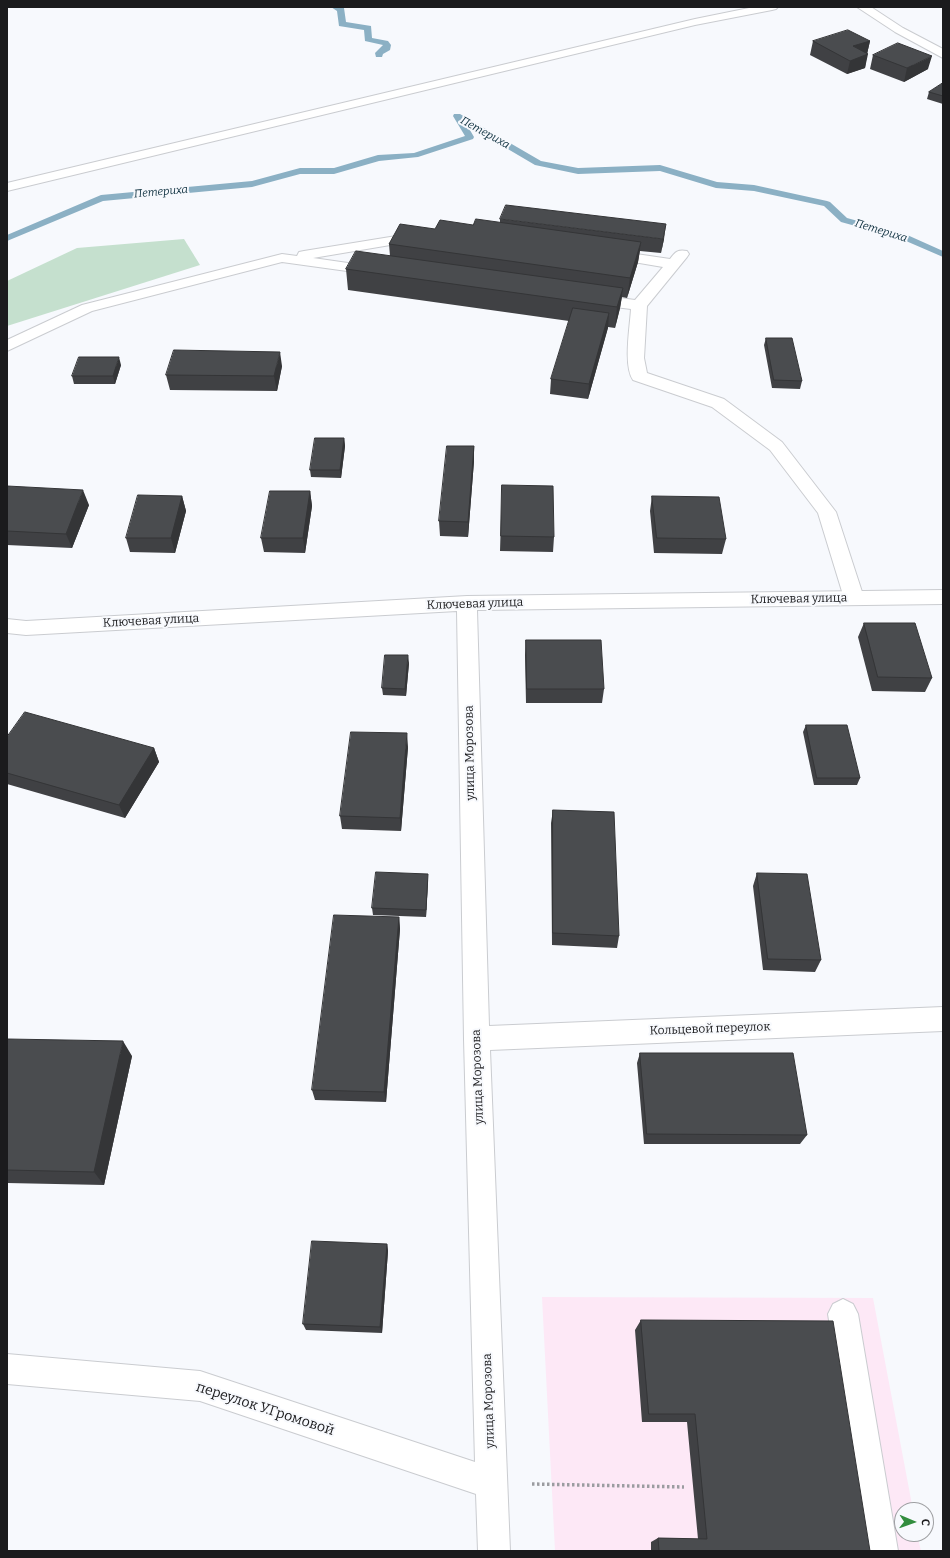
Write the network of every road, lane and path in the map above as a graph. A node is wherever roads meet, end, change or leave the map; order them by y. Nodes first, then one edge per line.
1 (772, 7) edge
2 (863, 7) edge
3 (943, 54) edge
4 (7, 187) edge
5 (432, 234) edge
6 (595, 252) edge
7 (282, 258) junction
8 (390, 272) edge
9 (577, 297) edge
10 (639, 305) junction
11 (7, 346) edge
12 (943, 597) edge
13 (854, 598) junction
14 (467, 603) junction
15 (7, 626) edge
16 (943, 1019) edge
17 (477, 1039) junction
18 (843, 1314) dead end
19 (7, 1370) edge
20 (492, 1483) junction
21 (684, 1488) dead end
22 (494, 1551) edge
23 (882, 1551) edge

1 - 4 street
2 - 3 street
5 - 7 street
6 - 10 street
7 - 8 street
7 - 11 street
9 - 10 street
10 - 13 street
12 - 13 street, Ключевая улица
13 - 14 street, Ключевая улица
14 - 15 street, Ключевая улица
14 - 17 street, улица Морозова
16 - 17 street, Кольцевой переулок
17 - 20 street, улица Морозова
18 - 23 street
19 - 20 street, переулок У.Громовой
20 - 21 path
20 - 22 street, улица Морозова

